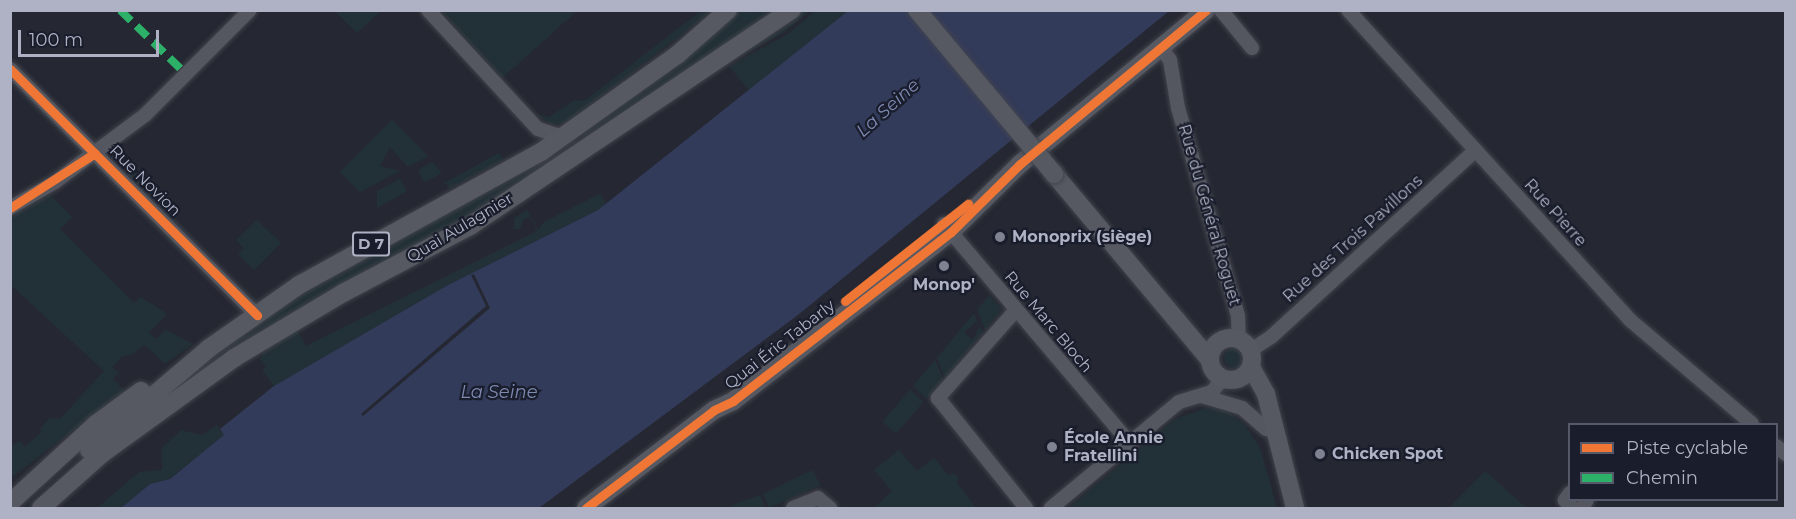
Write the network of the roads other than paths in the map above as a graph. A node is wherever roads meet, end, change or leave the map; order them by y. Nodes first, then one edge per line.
1 (250, 10) edge
2 (428, 10) edge
3 (728, 10) edge
4 (792, 10) edge
5 (917, 10) edge
6 (1206, 10) edge
7 (1221, 10) edge
8 (1348, 10) edge
9 (1252, 48) dead end
10 (1156, 52) junction
11 (10, 69) edge
12 (538, 129) junction
13 (562, 136) junction
14 (1476, 150) junction
15 (541, 152) junction
16 (95, 153) junction
17 (566, 162) junction
18 (10, 208) edge
19 (947, 228) junction
20 (1016, 310) junction
21 (257, 315) junction
22 (208, 349) junction
23 (1212, 353) junction
24 (1240, 363) junction
25 (1202, 396) junction
26 (714, 410) junction
27 (1751, 423) edge
28 (136, 429) junction
29 (1266, 429) junction
30 (1128, 441) junction
31 (55, 461) junction
32 (1285, 475) junction
33 (10, 490) edge
34 (1568, 495) edge
35 (10, 502) edge
36 (26, 508) edge
37 (41, 508) edge
38 (56, 508) edge
39 (586, 508) edge
40 (793, 508) edge
41 (830, 508) edge
42 (1026, 508) edge
43 (1051, 508) edge
44 (1295, 508) edge
45 (1573, 508) edge

1 - 16 street
2 - 12 street
3 - 13 main road, Quai Aulagnier / D 7
4 - 17 main road, Quai Aulagnier / D 7
5 - 23 main road, bridge
6 - 10 main road, Quai Éric Tabarly
7 - 9 street
8 - 14 street, Rue Pierre
10 - 19 main road, Quai Éric Tabarly
10 - 24 street, Rue du Général Roguet
11 - 16 street, Rue Novion
12 - 13 street
12 - 15 street
13 - 15 main road, Quai Aulagnier / D 7
13 - 17 main road
14 - 24 street, Rue des Trois Pavillons
14 - 27 street, Rue Pierre
15 - 17 main road
15 - 21 main road, Quai Aulagnier / D 7
16 - 18 street
16 - 21 street, Rue Novion
17 - 28 main road, Quai Aulagnier / D 7
19 - 20 street, Rue Marc Bloch
19 - 26 main road, Quai Éric Tabarly
19 - 26 main road, Quai Éric Tabarly
20 - 30 street, Rue Marc Bloch
20 - 42 street
21 - 22 main road, Quai Aulagnier / D 7
22 - 31 main road, Quai Aulagnier
22 - 36 main road, Quai Aulagnier / D 7
23 - 24 main road
23 - 24 main road
24 - 25 street, Rue des Trois Pavillons
24 - 29 main road, Rue du Général Roguet
24 - 32 main road, Rue du Général Roguet
25 - 29 street
25 - 30 street
26 - 39 main road, Quai Éric Tabarly
28 - 37 main road, Quai Aulagnier
28 - 38 main road, D 7
29 - 32 main road, Rue du Général Roguet
30 - 43 street
31 - 33 street, Quai Aulagnier
31 - 35 main road, Quai Aulagnier
32 - 44 main road, Rue du Général Roguet
34 - 45 street
40 - 41 street

